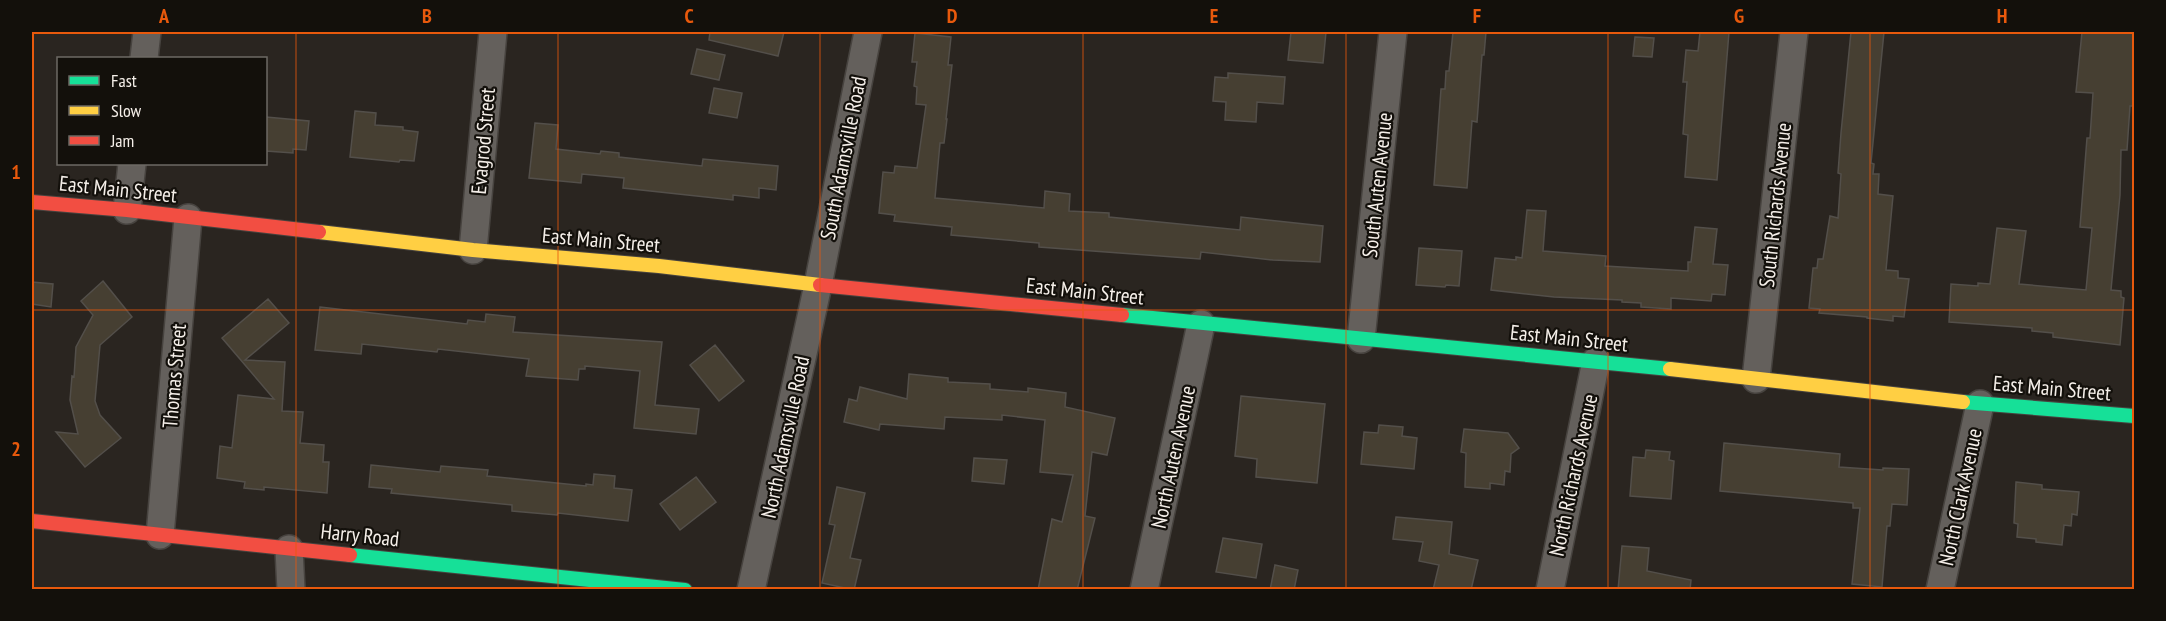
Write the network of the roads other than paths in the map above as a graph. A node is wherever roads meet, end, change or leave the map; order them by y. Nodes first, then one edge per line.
1 (147, 32) edge
2 (493, 32) edge
3 (868, 32) edge
4 (1393, 32) edge
5 (1794, 32) edge
6 (144, 57) edge
7 (132, 165) edge
8 (32, 202) edge
9 (127, 210) junction
10 (188, 218) junction
11 (473, 250) junction
12 (818, 285) junction
13 (1201, 324) junction
14 (1361, 339) junction
15 (1596, 361) junction
16 (1756, 379) junction
17 (1980, 404) junction
18 (2134, 416) edge
19 (32, 521) edge
20 (160, 535) junction
21 (289, 549) junction
22 (291, 590) edge
23 (685, 590) edge
24 (752, 590) edge
25 (1144, 590) edge
26 (1550, 590) edge
27 (1940, 590) edge

1 - 6 street
2 - 11 street, Evagrod Street
3 - 12 street, South Adamsville Road
4 - 14 street, South Auten Avenue
5 - 16 street, South Richards Avenue
7 - 9 street
8 - 9 street, East Main Street
9 - 10 street, East Main Street
10 - 11 street, East Main Street
10 - 20 street, Thomas Street
11 - 12 street, East Main Street
12 - 13 street, East Main Street
12 - 24 street, North Adamsville Road
13 - 14 street, East Main Street
13 - 25 street, North Auten Avenue
14 - 15 street, East Main Street
15 - 16 street, East Main Street
15 - 26 street, North Richards Avenue
16 - 17 street, East Main Street
17 - 18 street, East Main Street
17 - 27 street, North Clark Avenue
19 - 20 street, Harry Road
20 - 21 street, Harry Road
21 - 22 street
21 - 23 street, Harry Road

